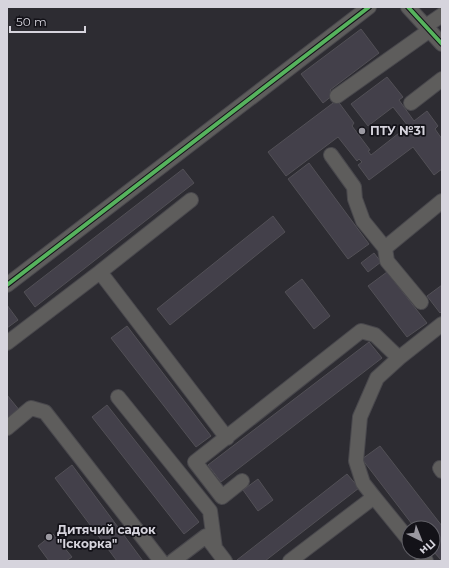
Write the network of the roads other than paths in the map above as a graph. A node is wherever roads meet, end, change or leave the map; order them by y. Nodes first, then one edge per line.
1 (369, 7) edge
2 (408, 7) edge
3 (442, 15) edge
4 (428, 28) junction
5 (442, 44) edge
6 (442, 79) edge
7 (337, 96) dead end
8 (411, 103) dead end
9 (331, 155) dead end
10 (191, 200) dead end
11 (442, 201) edge
12 (384, 248) junction
13 (100, 272) junction
14 (7, 285) edge
15 (421, 302) dead end
16 (442, 324) edge
17 (7, 343) edge
18 (399, 358) junction
19 (118, 397) dead end
20 (7, 428) edge
21 (227, 438) junction
22 (242, 481) dead end
23 (374, 497) junction
24 (401, 530) edge
25 (215, 548) junction
26 (161, 561) edge
27 (173, 561) edge
28 (225, 561) edge
29 (290, 561) edge

1 - 14 street
2 - 4 street
3 - 4 street
4 - 5 street
4 - 7 street
6 - 8 street
9 - 12 street
10 - 13 street
11 - 12 street
12 - 15 street
13 - 17 street
13 - 21 street
16 - 18 street
18 - 21 street
18 - 23 street
19 - 25 street
20 - 26 street
21 - 22 street
23 - 24 street
23 - 29 street
25 - 27 street
25 - 28 street

